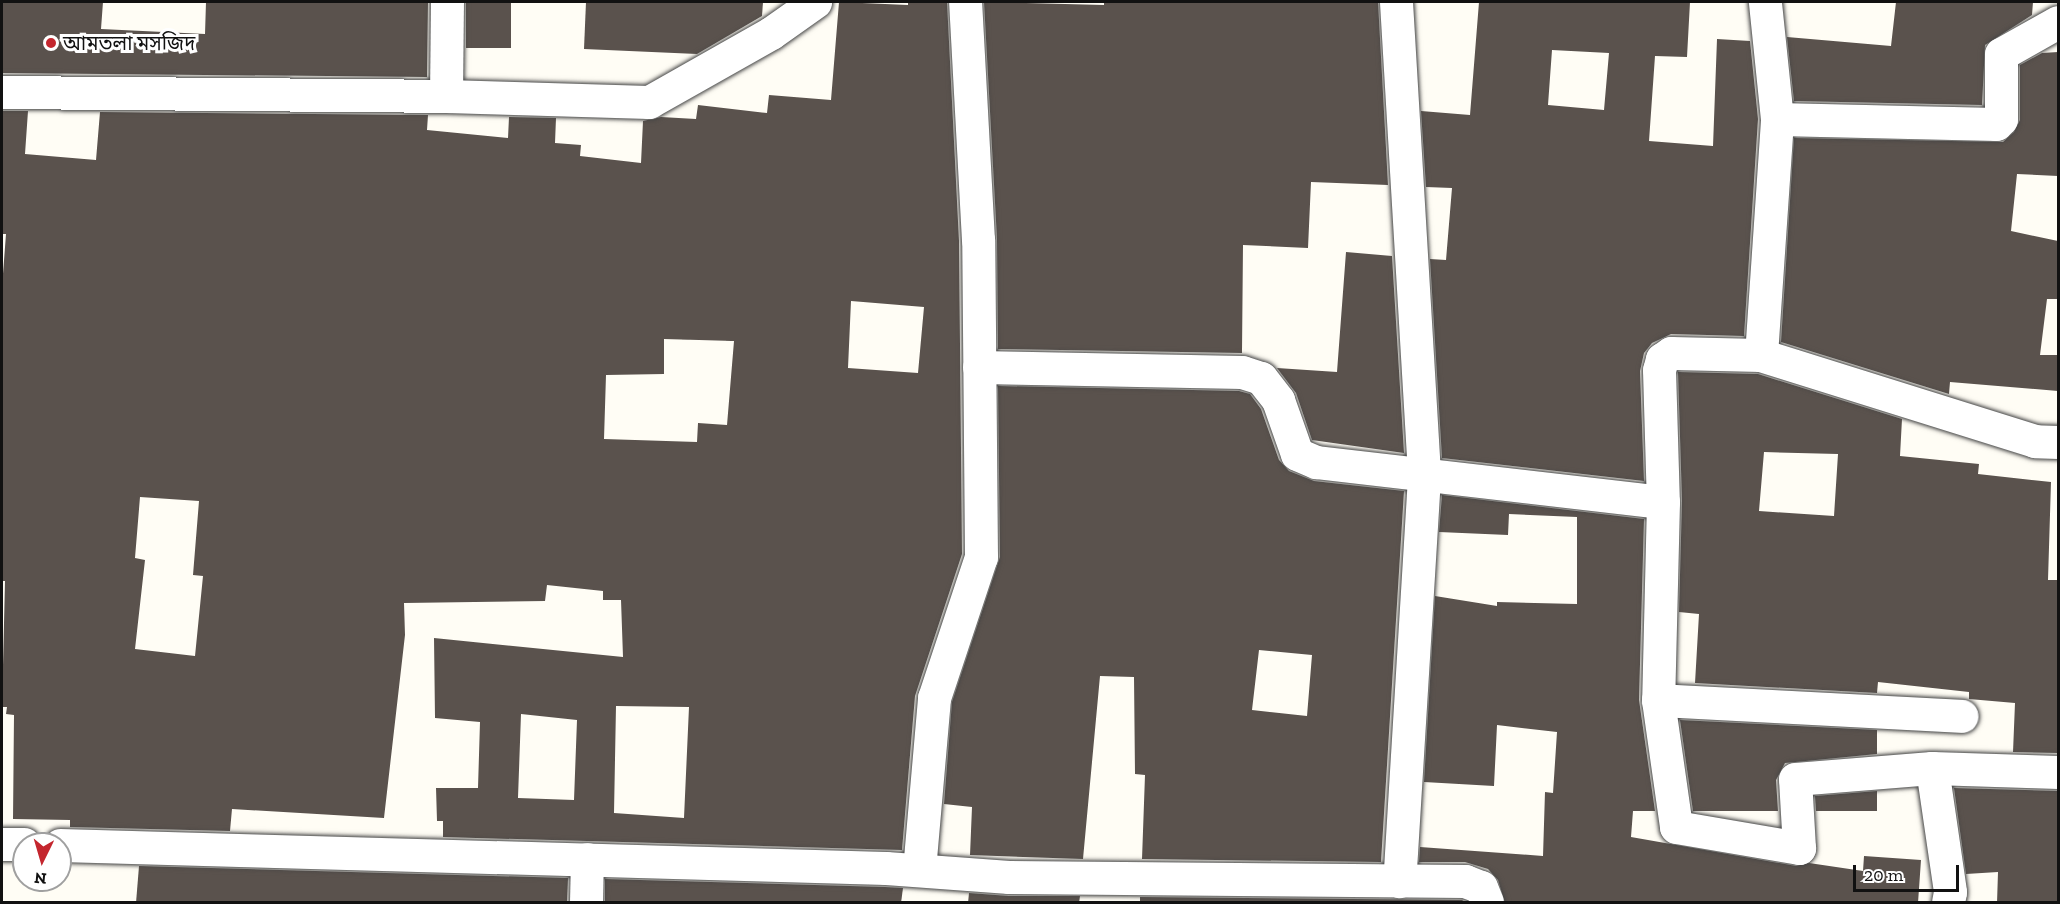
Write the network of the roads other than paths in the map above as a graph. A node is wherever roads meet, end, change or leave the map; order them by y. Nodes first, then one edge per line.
1 (447, 2) edge
2 (815, 2) edge
3 (965, 2) edge
4 (1396, 2) edge
5 (1765, 2) edge
6 (771, 17) edge
7 (2058, 22) edge
8 (2, 92) edge
9 (446, 96) junction
10 (1777, 120) junction
11 (1761, 355) junction
12 (979, 367) junction
13 (2058, 442) edge
14 (1424, 477) junction
15 (1663, 502) junction
16 (1658, 700) junction
17 (1962, 716) dead end
18 (1932, 768) junction
19 (2058, 772) edge
20 (72, 845) edge
21 (587, 859) junction
22 (919, 870) junction
23 (1399, 880) junction
24 (1008, 890) edge
25 (586, 903) edge
26 (1487, 903) edge
27 (1948, 903) edge

1 - 9 street
2 - 6 street
3 - 12 street
4 - 14 street
5 - 10 street
6 - 9 street
7 - 10 street
8 - 9 street
10 - 11 street
11 - 13 street
11 - 15 street
12 - 14 street
12 - 22 street
14 - 15 street
14 - 23 street
15 - 16 street
16 - 17 street
16 - 18 street
18 - 19 street
18 - 27 street
20 - 21 street
21 - 22 street
21 - 25 street
22 - 24 street
23 - 24 street
23 - 26 street

